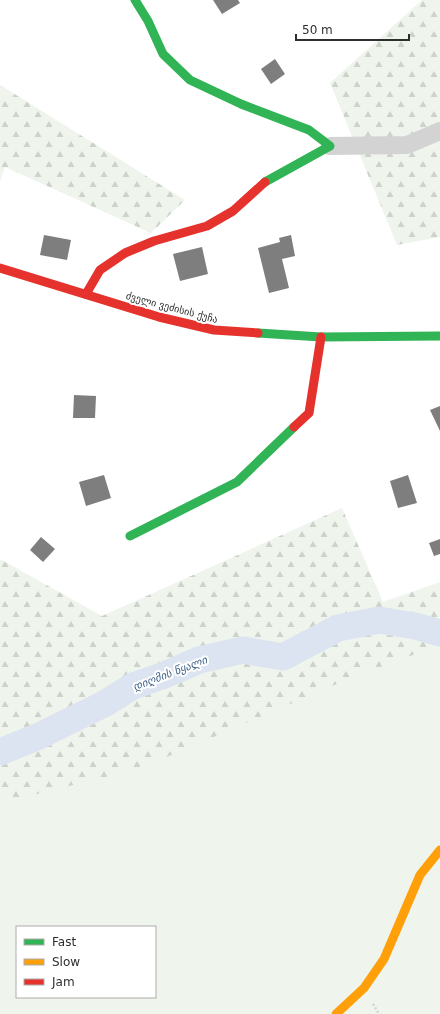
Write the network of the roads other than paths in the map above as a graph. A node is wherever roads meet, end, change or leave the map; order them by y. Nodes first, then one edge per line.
1 (135, 0) edge
2 (440, 131) edge
3 (330, 146) junction
4 (0, 268) edge
5 (86, 294) junction
6 (440, 336) edge
7 (321, 337) junction
8 (130, 536) dead end
9 (440, 850) edge
10 (336, 1014) edge

1 - 3 street
2 - 3 street
3 - 5 street
4 - 5 street, ძველი ვეძისის ქუჩა
5 - 7 street, ძველი ვეძისის ქუჩა
6 - 7 street, ძველი ვეძისის ქუჩა
7 - 8 street
9 - 10 street

